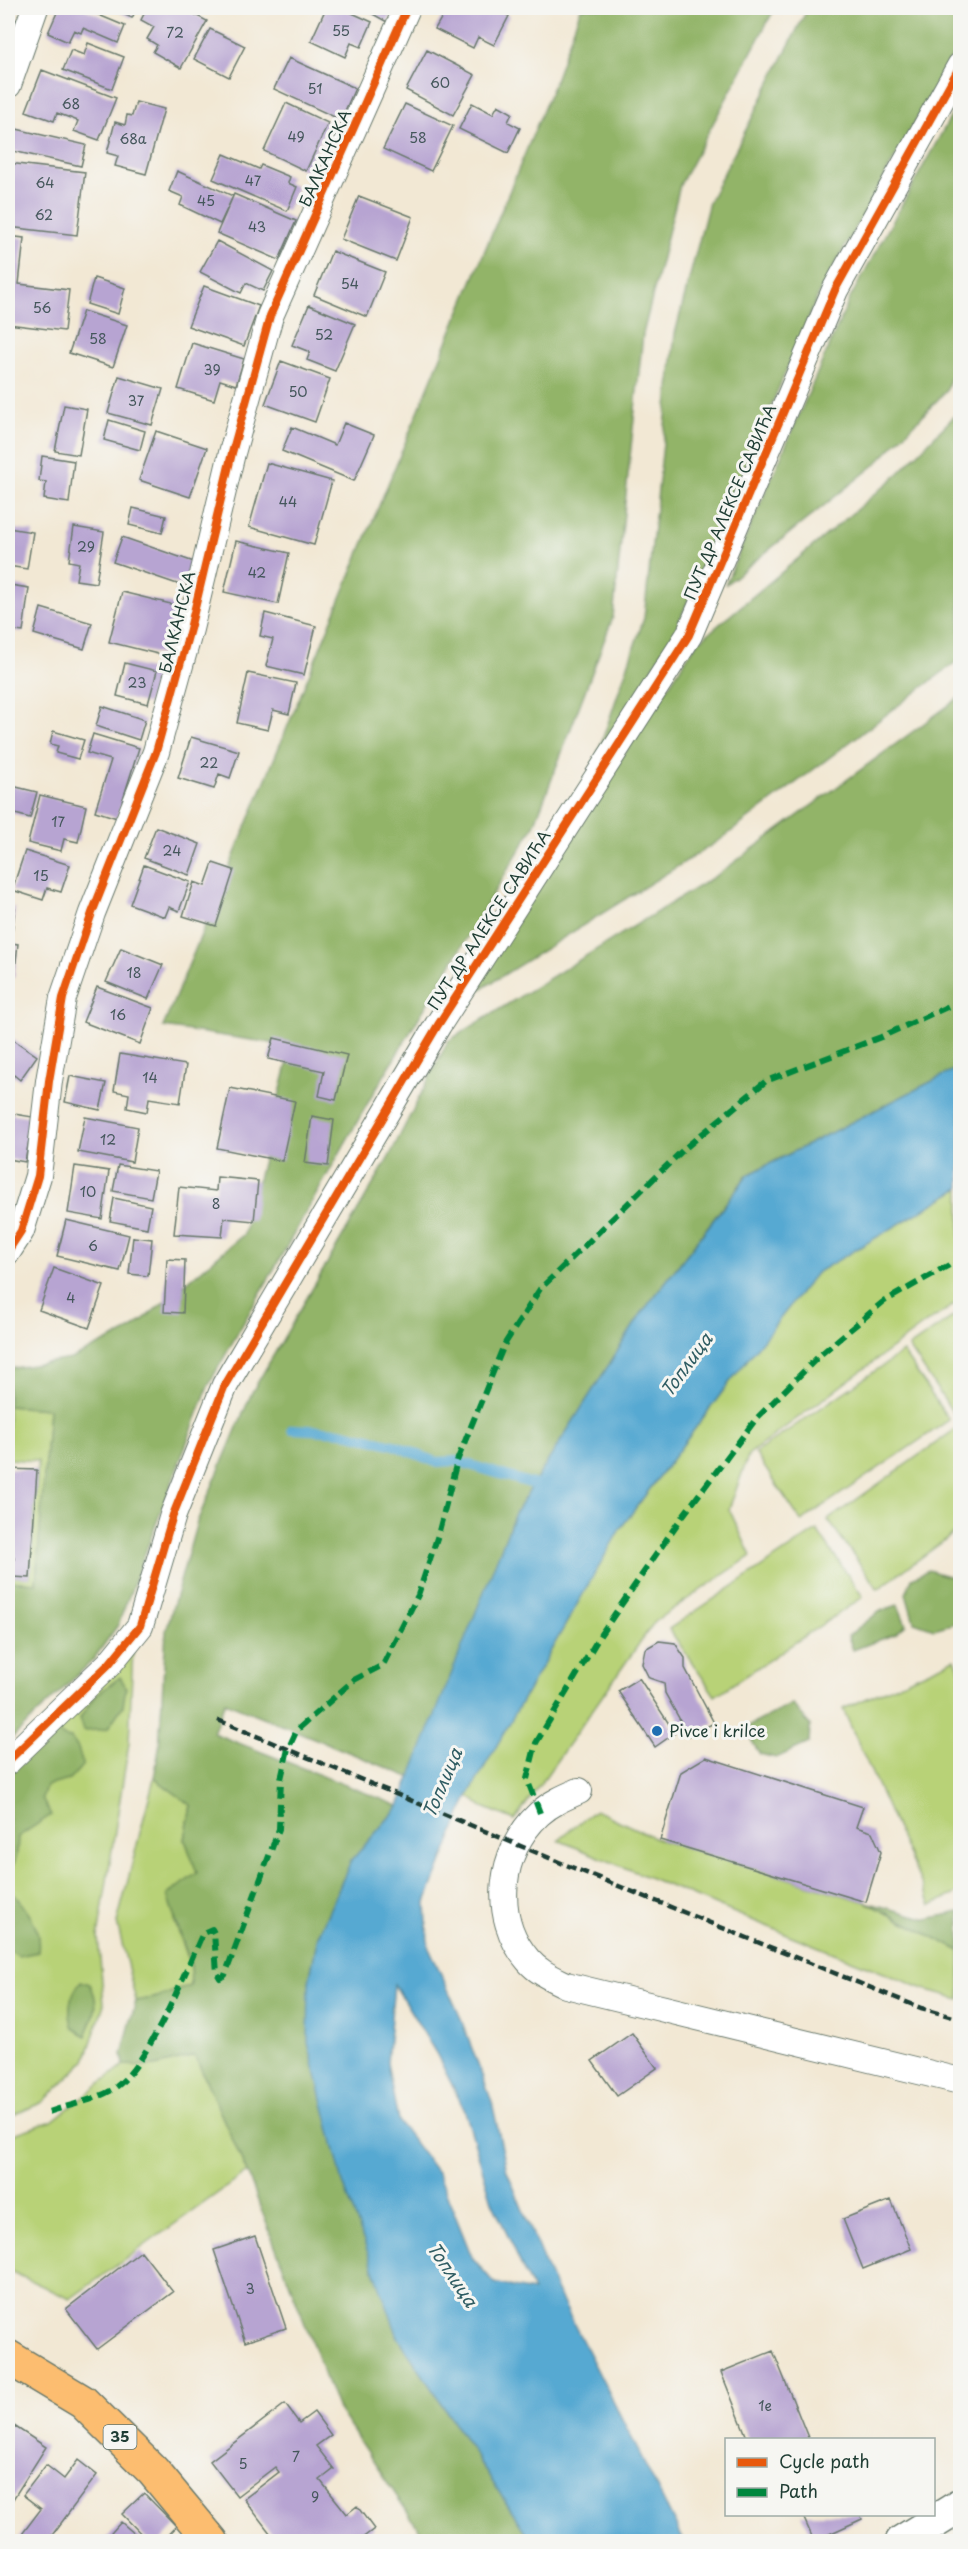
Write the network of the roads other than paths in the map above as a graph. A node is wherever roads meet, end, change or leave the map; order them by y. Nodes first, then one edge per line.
1 (35, 8) edge
2 (407, 8) edge
3 (960, 66) edge
4 (8, 85) edge
5 (8, 1251) edge
6 (8, 1761) edge
7 (579, 1791) dead end
8 (960, 2081) edge
9 (8, 2357) edge
10 (960, 2506) edge
11 (212, 2541) edge
12 (902, 2541) edge

1 - 4 street
2 - 5 street, БАЛКАНСКА
3 - 6 street, ПУТ ДР АЛЕКСЕ САВИЋА
7 - 8 street
9 - 11 main road, 35
10 - 12 street

